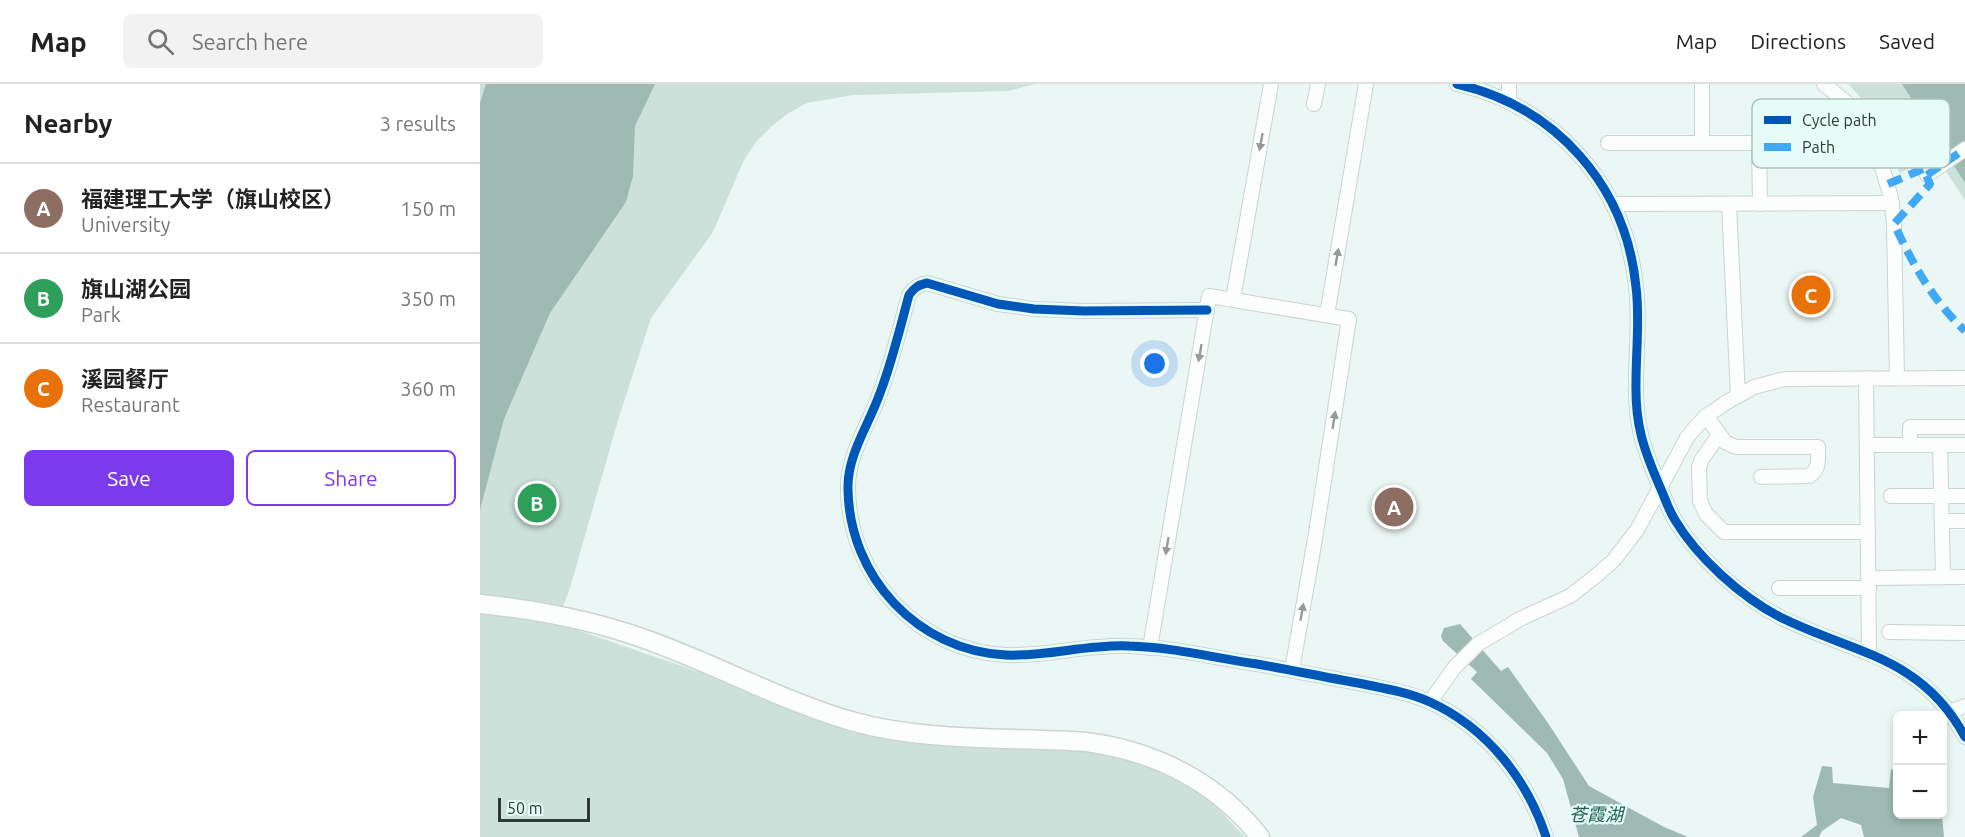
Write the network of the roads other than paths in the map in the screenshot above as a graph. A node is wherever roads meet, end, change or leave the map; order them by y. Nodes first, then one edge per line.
1 (1271, 84) edge
2 (1318, 84) edge
3 (1366, 84) edge
4 (1457, 84) edge
5 (1509, 84) edge
6 (1702, 84) edge
7 (1824, 84) edge
8 (1843, 99) edge
9 (1509, 102) junction
10 (1314, 104) dead end
11 (1608, 142) dead end
12 (1702, 142) junction
13 (1752, 142) edge
14 (1965, 149) edge
15 (1950, 159) edge
16 (1759, 168) edge
17 (1882, 168) edge
18 (1938, 168) edge
19 (1932, 172) dead end
20 (1892, 203) junction
21 (1613, 204) junction
22 (1729, 204) junction
23 (1760, 204) junction
24 (1233, 299) junction
25 (1207, 310) junction
26 (1327, 315) junction
27 (1866, 378) junction
28 (1898, 378) junction
29 (1965, 378) edge
30 (1738, 396) junction
31 (1706, 416) junction
32 (1965, 427) edge
33 (1719, 435) junction
34 (1867, 445) junction
35 (1910, 445) junction
36 (1940, 445) junction
37 (1965, 445) edge
38 (1761, 477) dead end
39 (1660, 488) junction
40 (1891, 496) dead end
41 (1941, 496) junction
42 (1965, 496) edge
43 (1965, 521) edge
44 (1942, 522) junction
45 (1868, 532) junction
46 (1943, 577) junction
47 (1965, 577) edge
48 (1869, 583) junction
49 (1779, 588) dead end
50 (480, 604) edge
51 (1889, 632) dead end
52 (1965, 633) edge
53 (1150, 648) junction
54 (1869, 652) junction
55 (1292, 670) junction
56 (1430, 702) junction
57 (1965, 706) edge
58 (1949, 712) junction
59 (1965, 737) edge
60 (1260, 837) edge
61 (1546, 837) edge

1 -> 24 street
2 - 10 street
26 -> 3 street
4 - 9 street
5 - 9 street
6 - 12 street
7 - 8 street
9 - 21 street
11 - 12 street
12 - 13 street
14 - 15 street
16 - 23 street
17 - 20 street
18 - 19 street
20 - 23 street
20 - 28 street
21 - 22 street
21 - 39 street
22 - 23 street
22 - 30 street
24 - 25 street
24 - 26 street
25 -> 53 street
25 - 53 street
55 -> 26 street
27 - 28 street
27 - 30 street
27 - 34 street
28 - 29 street
30 - 31 street
31 - 33 street
31 - 39 street
32 - 35 street
33 - 38 street
33 - 45 street
34 - 35 street
34 - 45 street
35 - 36 street
36 - 37 street
36 - 41 street
39 - 54 street
39 - 56 street
40 - 41 street
41 - 42 street
41 - 44 street
43 - 44 street
44 - 46 street
45 - 48 street
46 - 47 street
46 - 48 street
48 - 49 street
48 - 54 street
50 - 60 street
51 - 52 street
53 - 55 street
54 - 58 street
55 - 56 street
56 - 61 street
57 - 58 street
58 - 59 street

